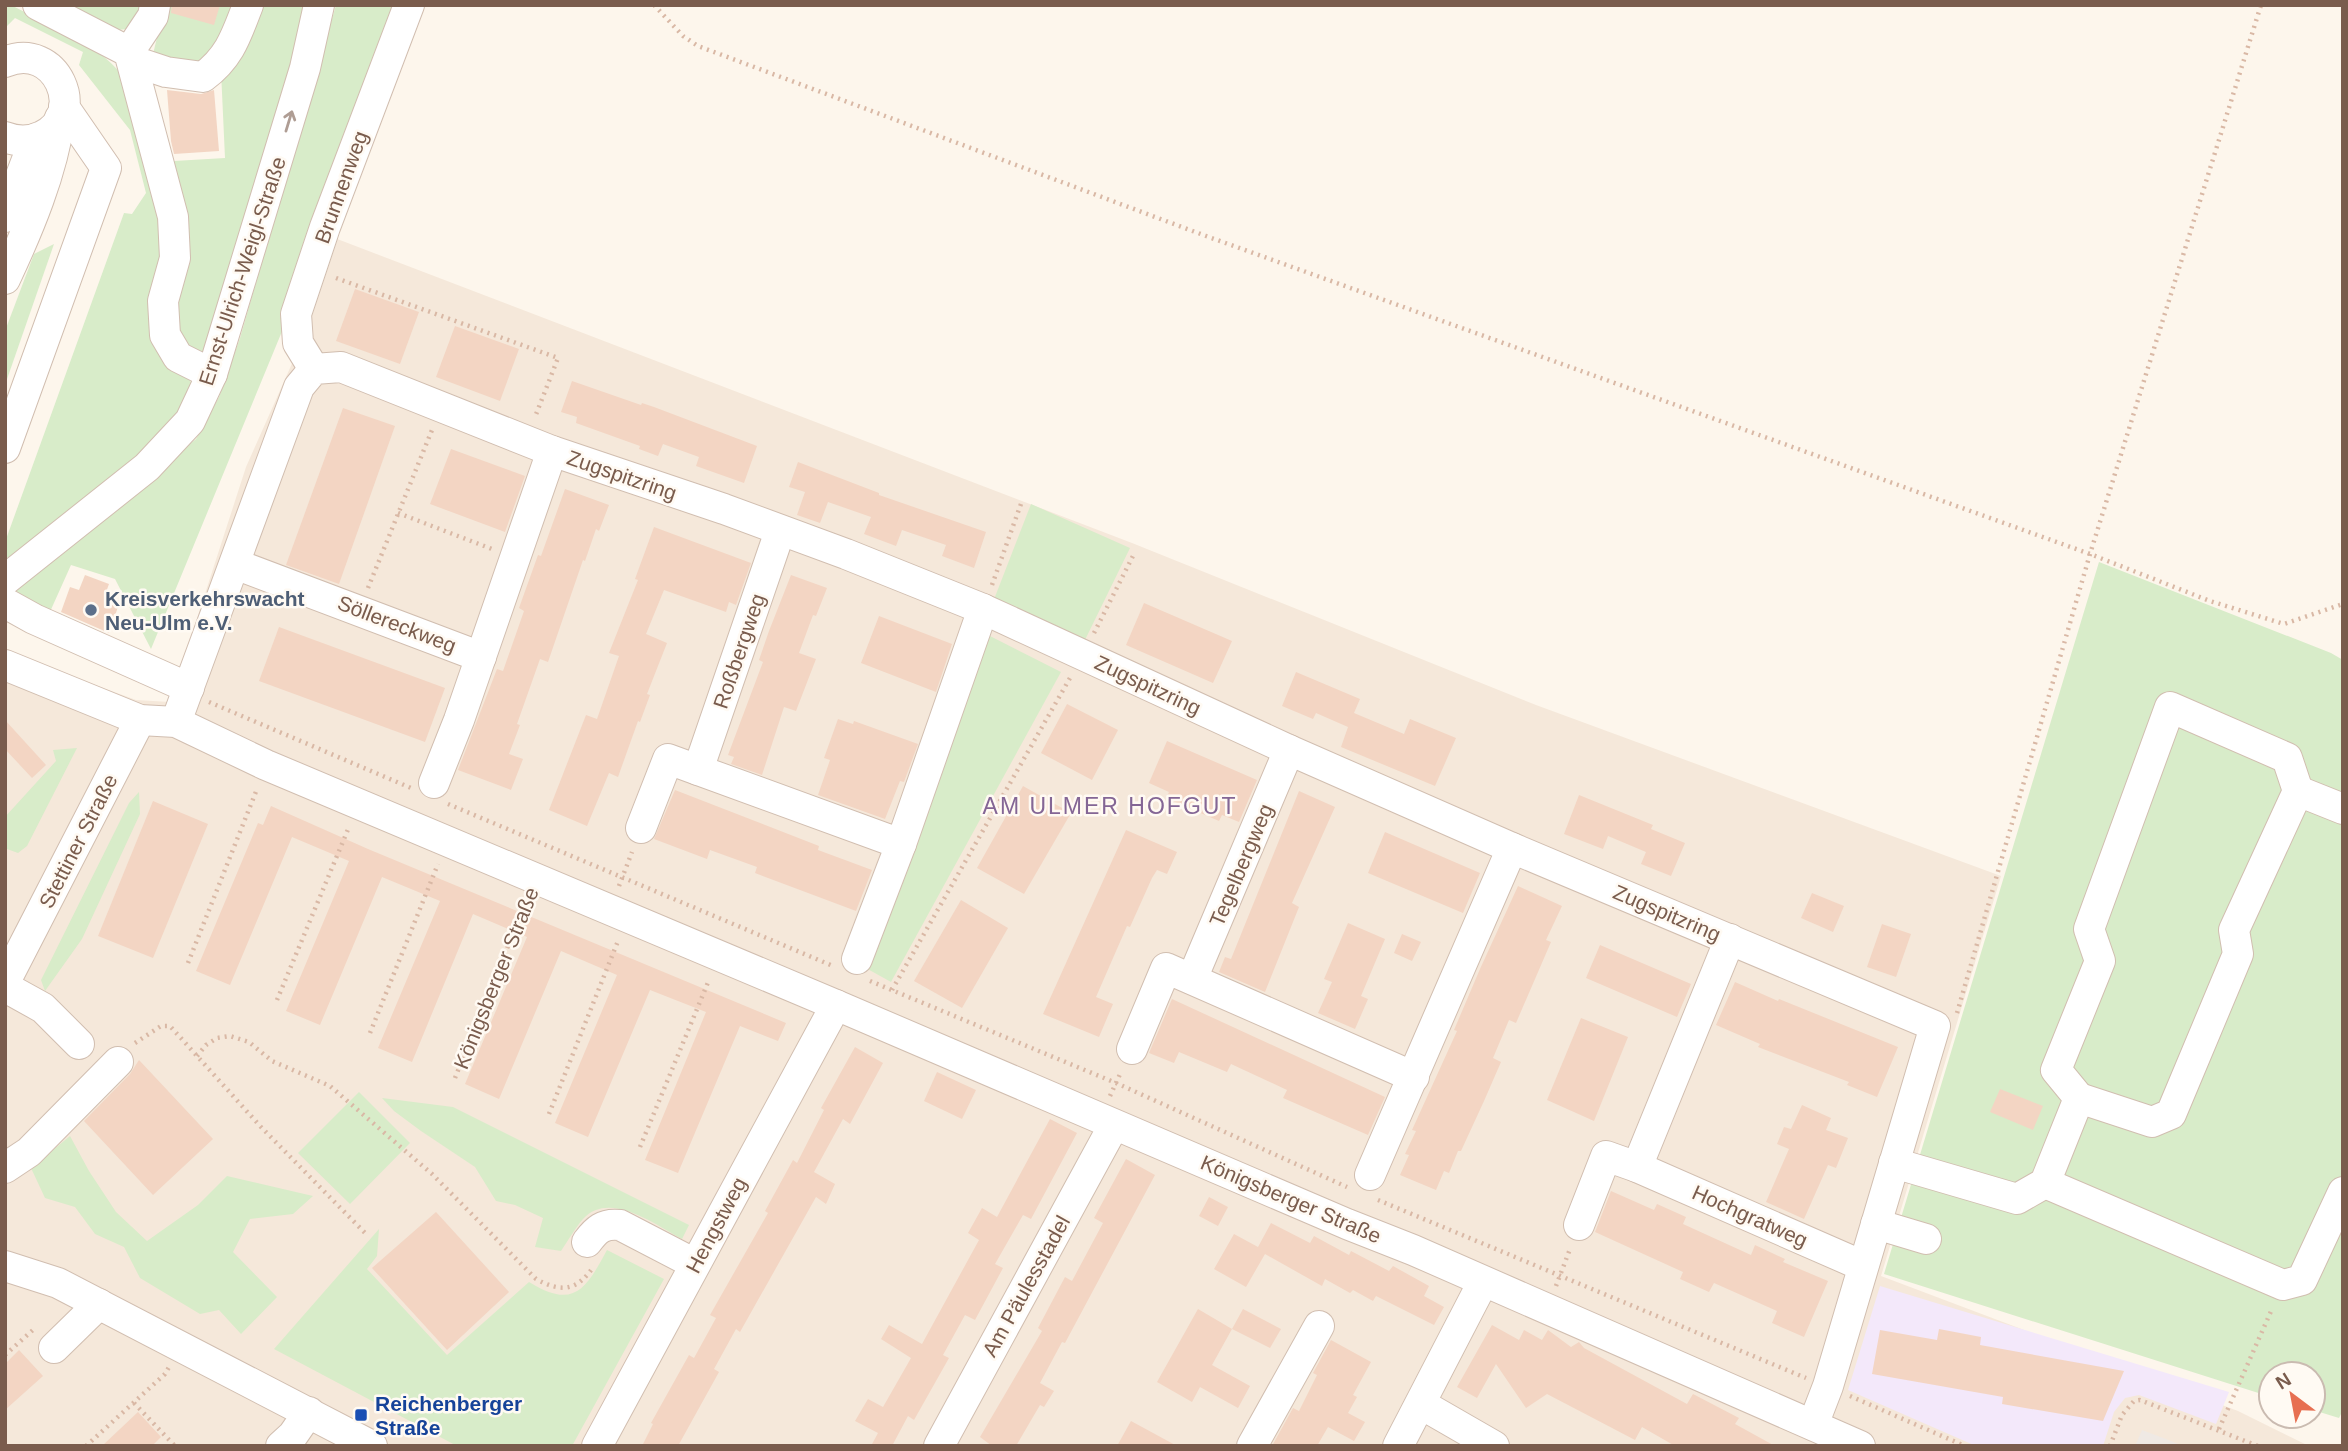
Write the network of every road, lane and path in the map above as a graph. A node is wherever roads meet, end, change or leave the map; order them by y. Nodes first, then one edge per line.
1 (38, 5) edge
2 (155, 5) edge
3 (247, 5) edge
4 (319, 5) edge
5 (409, 5) edge
6 (654, 5) edge
7 (2260, 5) edge
8 (131, 57) junction
9 (5, 62) edge
10 (62, 113) junction
11 (5, 137) edge
12 (35, 139) junction
13 (5, 217) edge
14 (310, 269) junction
15 (5, 279) edge
16 (314, 369) junction
17 (212, 374) junction
18 (441, 407) junction
19 (539, 446) junction
20 (5, 448) edge
21 (1022, 501) dead end
22 (398, 513) junction
23 (780, 531) junction
24 (1134, 554) dead end
25 (2090, 554) junction
26 (515, 558) junction
27 (235, 564) junction
28 (6, 579) edge
29 (5, 603) edge
30 (2343, 604) edge
31 (359, 609) junction
32 (983, 609) junction
33 (1083, 655) junction
34 (481, 657) junction
35 (5, 665) edge
36 (188, 690) junction
37 (140, 720) junction
38 (176, 722) junction
39 (1289, 750) junction
40 (266, 765) junction
41 (698, 771) junction
42 (430, 791) junction
43 (2298, 791) junction
44 (358, 803) junction
45 (2343, 810) edge
46 (641, 828) joint
47 (447, 840) junction
48 (901, 844) junction
49 (1512, 848) junction
50 (536, 877) junction
51 (623, 877) junction
52 (618, 913) junction
53 (1730, 939) junction
54 (719, 957) junction
55 (188, 963) dead end
56 (853, 968) junction
57 (8, 973) edge
58 (1192, 979) junction
59 (892, 990) junction
60 (277, 1000) dead end
61 (836, 1004) junction
62 (1945, 1022) junction
63 (370, 1032) dead end
64 (79, 1044) dead end
65 (1132, 1049) joint
66 (197, 1056) junction
67 (118, 1062) joint
68 (1414, 1077) junction
69 (455, 1078) dead end
70 (1116, 1083) junction
71 (2078, 1098) junction
72 (549, 1114) dead end
73 (1107, 1122) junction
74 (640, 1147) dead end
75 (1894, 1163) junction
76 (1637, 1167) junction
77 (5, 1168) edge
78 (2045, 1182) junction
79 (1365, 1187) junction
80 (2343, 1192) edge
81 (1876, 1224) junction
82 (1579, 1225) joint
83 (368, 1236) dead end
84 (1926, 1239) dead end
85 (592, 1252) joint
86 (695, 1264) junction
87 (5, 1266) edge
88 (1863, 1266) junction
89 (1560, 1277) junction
90 (1483, 1282) junction
91 (2283, 1285) junction
92 (99, 1304) junction
93 (1547, 1307) junction
94 (1320, 1326) dead end
95 (47, 1335) joint
96 (181, 1347) junction
97 (5, 1355) edge
98 (1828, 1387) junction
99 (134, 1403) junction
100 (1422, 1404) junction
101 (115, 1410) dead end
102 (309, 1412) junction
103 (121, 1415) junction
104 (2219, 1429) junction
105 (1823, 1435) edge
106 (86, 1446) edge
107 (175, 1446) edge
108 (281, 1446) edge
109 (372, 1446) edge
110 (597, 1446) edge
111 (939, 1446) edge
112 (1252, 1446) edge
113 (1398, 1446) edge
114 (1494, 1446) edge
115 (1860, 1446) edge
116 (1965, 1446) edge
117 (2110, 1446) edge
118 (2258, 1446) edge

1 - 8 street
2 - 8 street
3 - 8 street
17 -> 4 street, Ernst-Ulrich-Weigl-Straße
5 - 14 street, Brunnenweg
6 - 25 path
7 - 25 path
8 - 17 street
9 - 10 street
10 - 12 street
10 - 15 street
10 - 20 street
11 - 12 street
12 - 13 street
14 - 16 street, Brunnenweg
14 - 19 path
16 - 18 street, Zugspitzring
16 - 27 street
17 - 28 street, Ernst-Ulrich-Weigl-Straße
18 - 19 street, Zugspitzring
18 - 22 path
19 - 23 street, Zugspitzring
19 - 26 street, Söllereckweg
21 - 32 path
22 - 26 path
22 - 31 path
23 - 32 street, Zugspitzring
23 - 41 street, Roßbergweg
24 - 33 path
25 - 30 path
25 - 62 path
26 - 34 street, Söllereckweg
27 - 31 street, Söllereckweg
27 - 36 street
29 - 36 street
31 - 34 street, Söllereckweg
32 - 33 street, Zugspitzring
32 - 48 street
33 - 39 street, Zugspitzring
33 - 59 path
34 - 42 street, Söllereckweg
35 - 37 street, Königsberger Straße
36 - 38 street
36 - 42 path
37 - 38 street, Königsberger Straße
37 - 57 street, Stettiner Straße
38 - 40 street, Königsberger Straße
39 - 49 street, Zugspitzring
39 - 58 street, Tegelbergweg
40 - 44 street, Königsberger Straße
40 - 55 path
41 - 46 street
41 - 48 street
42 - 51 path
43 - 45 street
43 - 71 street
43 - 71 street
44 - 47 street, Königsberger Straße
44 - 60 path
46 - 51 path
47 - 50 street, Königsberger Straße
47 - 63 path
48 - 56 street
49 - 53 street, Zugspitzring
49 - 68 street
50 - 52 street, Königsberger Straße
50 - 69 path, Königsberger Straße
51 - 52 path
51 - 56 path
52 - 54 street, Königsberger Straße
52 - 72 path
53 - 62 street, Zugspitzring
53 - 76 street
54 - 61 street, Königsberger Straße
54 - 74 path
56 - 59 path
57 - 64 street
58 - 65 street
58 - 68 street
59 - 70 path
61 - 73 street, Königsberger Straße
61 - 86 street, Hengstweg
62 - 75 street
65 - 70 path
66 - 67 path
66 - 83 path
66 - 85 path
67 - 77 street
68 - 79 street
70 - 73 path
70 - 79 path
71 - 78 street
73 - 90 street, Königsberger Straße
73 - 111 street, Am Päulesstadel
75 - 78 street
75 - 81 street
76 - 82 street, Hochgratweg
76 - 88 street, Hochgratweg
78 - 91 street
79 - 89 path
80 - 91 street
81 - 84 street
81 - 88 street
82 - 89 path
85 - 86 street
86 - 110 street, Hengstweg
87 - 92 street
88 - 98 street
89 - 93 path
89 - 98 path
90 - 93 street, Königsberger Straße
90 - 100 street
91 - 104 path
92 - 95 street
92 - 96 street
93 - 105 street, Königsberger Straße
94 - 112 street
95 - 97 path
96 - 99 path
96 - 102 street
98 - 105 street
98 - 116 path
99 - 103 path
99 - 107 path
100 - 113 street
100 - 114 street
101 - 103 path
102 - 108 street
102 - 109 street
103 - 106 path
104 - 117 path
104 - 118 path
105 - 115 street, Königsberger Straße

